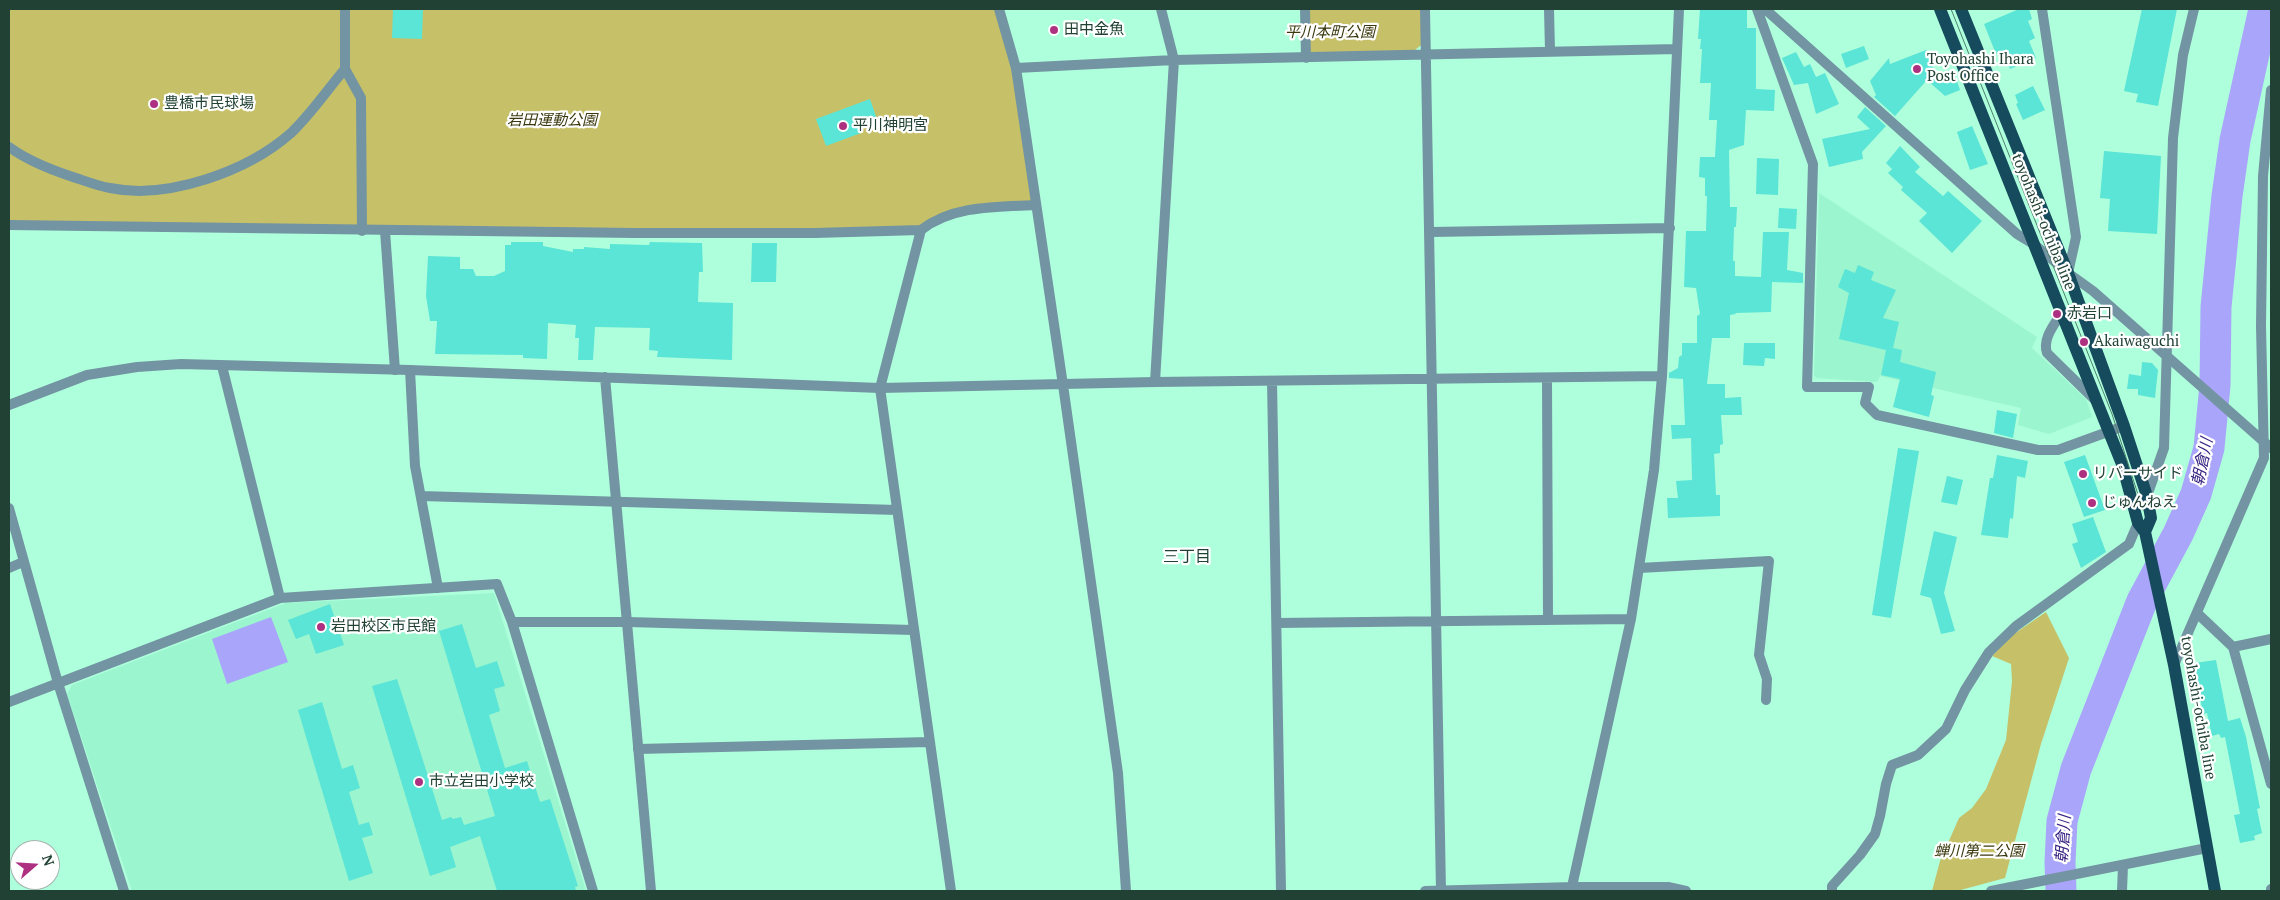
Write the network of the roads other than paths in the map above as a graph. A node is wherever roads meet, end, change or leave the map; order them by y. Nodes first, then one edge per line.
1 (345, 9) edge
2 (999, 9) edge
3 (1161, 9) edge
4 (1305, 9) edge
5 (1426, 9) edge
6 (1549, 9) edge
7 (1679, 9) edge
8 (1757, 9) edge
9 (1765, 9) edge
10 (1940, 9) edge
11 (1961, 9) edge
12 (2042, 9) edge
13 (2194, 9) edge
14 (1677, 49) junction
15 (1550, 51) junction
16 (1425, 56) junction
17 (1306, 58) junction
18 (1174, 60) junction
19 (1016, 68) junction
20 (345, 69) junction
21 (2271, 90) edge
22 (9, 147) edge
23 (2267, 177) edge
24 (1036, 205) junction
25 (9, 225) edge
26 (1670, 228) junction
27 (920, 230) junction
28 (362, 231) junction
29 (385, 231) junction
30 (1431, 232) junction
31 (2035, 245) junction
32 (2068, 273) junction
33 (2062, 312) junction
34 (2261, 326) junction
35 (2271, 331) edge
36 (2169, 358) junction
37 (222, 366) junction
38 (395, 370) junction
39 (410, 370) junction
40 (1662, 376) junction
41 (605, 377) junction
42 (1547, 379) junction
43 (1432, 380) junction
44 (1155, 382) junction
45 (1272, 382) junction
46 (1063, 385) junction
47 (880, 388) junction
48 (2098, 404) junction
49 (9, 405) edge
50 (2124, 426) junction
51 (2109, 432) junction
52 (2263, 440) junction
53 (2271, 448) edge
54 (421, 496) junction
55 (2147, 496) junction
56 (616, 501) junction
57 (9, 508) edge
58 (897, 510) junction
59 (2142, 527) junction
60 (23, 562) junction
61 (9, 568) edge
62 (1639, 568) junction
63 (438, 588) junction
64 (280, 598) junction
65 (2198, 614) junction
66 (1548, 618) junction
67 (1631, 619) junction
68 (1437, 620) junction
69 (512, 622) junction
70 (628, 622) junction
71 (1277, 623) junction
72 (913, 630) junction
73 (2271, 639) edge
74 (2233, 647) junction
75 (2174, 665) junction
76 (58, 683) junction
77 (1766, 700) dead end
78 (9, 702) edge
79 (929, 742) junction
80 (638, 749) junction
81 (2271, 784) edge
82 (2207, 848) junction
83 (2123, 865) junction
84 (1572, 889) edge
85 (124, 891) edge
86 (592, 891) edge
87 (651, 891) edge
88 (952, 891) edge
89 (1126, 891) edge
90 (1280, 891) edge
91 (1425, 891) edge
92 (1441, 891) edge
93 (1686, 891) edge
94 (1832, 891) edge
95 (1991, 891) edge
96 (2122, 891) edge
97 (2215, 891) edge

1 - 20 street
2 - 19 street
3 - 18 street
4 - 17 street
5 - 16 street
6 - 15 street
7 - 14 street
8 - 51 street
9 - 31 street
10 - 31 main road, toyohashi-ochiba line
11 - 32 main road, toyohashi-ochiba line
12 - 32 street
13 - 36 street
14 - 15 street
14 - 26 street
15 - 16 street
16 - 17 street
16 - 30 street
17 - 18 street
18 - 19 street
18 - 44 street
19 - 24 street
20 - 22 street
20 - 28 street
21 - 23 street
23 - 34 street
24 - 27 street
24 - 46 street
25 - 28 street
26 - 30 street
26 - 40 street
27 - 29 street
27 - 47 street
28 - 29 street
29 - 38 street
30 - 43 street
31 - 32 street
31 - 33 main road, toyohashi-ochiba line
32 - 36 street
32 - 50 main road, toyohashi-ochiba line
33 - 48 main road, toyohashi-ochiba line
33 - 48 street
34 - 35 street
34 - 52 street
36 - 52 street
36 - 55 street
37 - 38 street
37 - 49 street
37 - 64 street
38 - 39 street
39 - 41 street
39 - 54 street
40 - 42 street
40 - 62 street
41 - 47 street
41 - 56 street
42 - 43 street
42 - 66 street
43 - 45 street
43 - 68 street
44 - 45 street
44 - 46 street
45 - 71 street
46 - 47 street
46 - 89 street
47 - 58 street
48 - 51 main road, toyohashi-ochiba line
50 - 51 street
50 - 55 main road, toyohashi-ochiba line
51 - 59 main road, toyohashi-ochiba line
52 - 53 street
52 - 65 street
54 - 56 street
54 - 63 street
55 - 59 main road, toyohashi-ochiba line
56 - 58 street
56 - 70 street
57 - 60 street
58 - 72 street
59 - 75 main road, toyohashi-ochiba line
59 - 94 street
60 - 61 street
60 - 76 street
62 - 67 street
62 - 77 street
63 - 64 street
63 - 69 street
64 - 76 street
65 - 74 street
65 - 75 street
66 - 67 street
66 - 68 street
67 - 84 street
68 - 71 street
68 - 92 street
69 - 70 street
69 - 86 street
70 - 72 street
70 - 80 street
71 - 90 street
72 - 79 street
73 - 74 street
74 - 81 street
75 - 82 main road, toyohashi-ochiba line
76 - 78 street
76 - 85 street
79 - 80 street
79 - 88 street
80 - 87 street
82 - 83 street
82 - 97 main road, toyohashi-ochiba line
83 - 95 street
83 - 96 street
84 - 92 street
84 - 93 street
91 - 92 street

